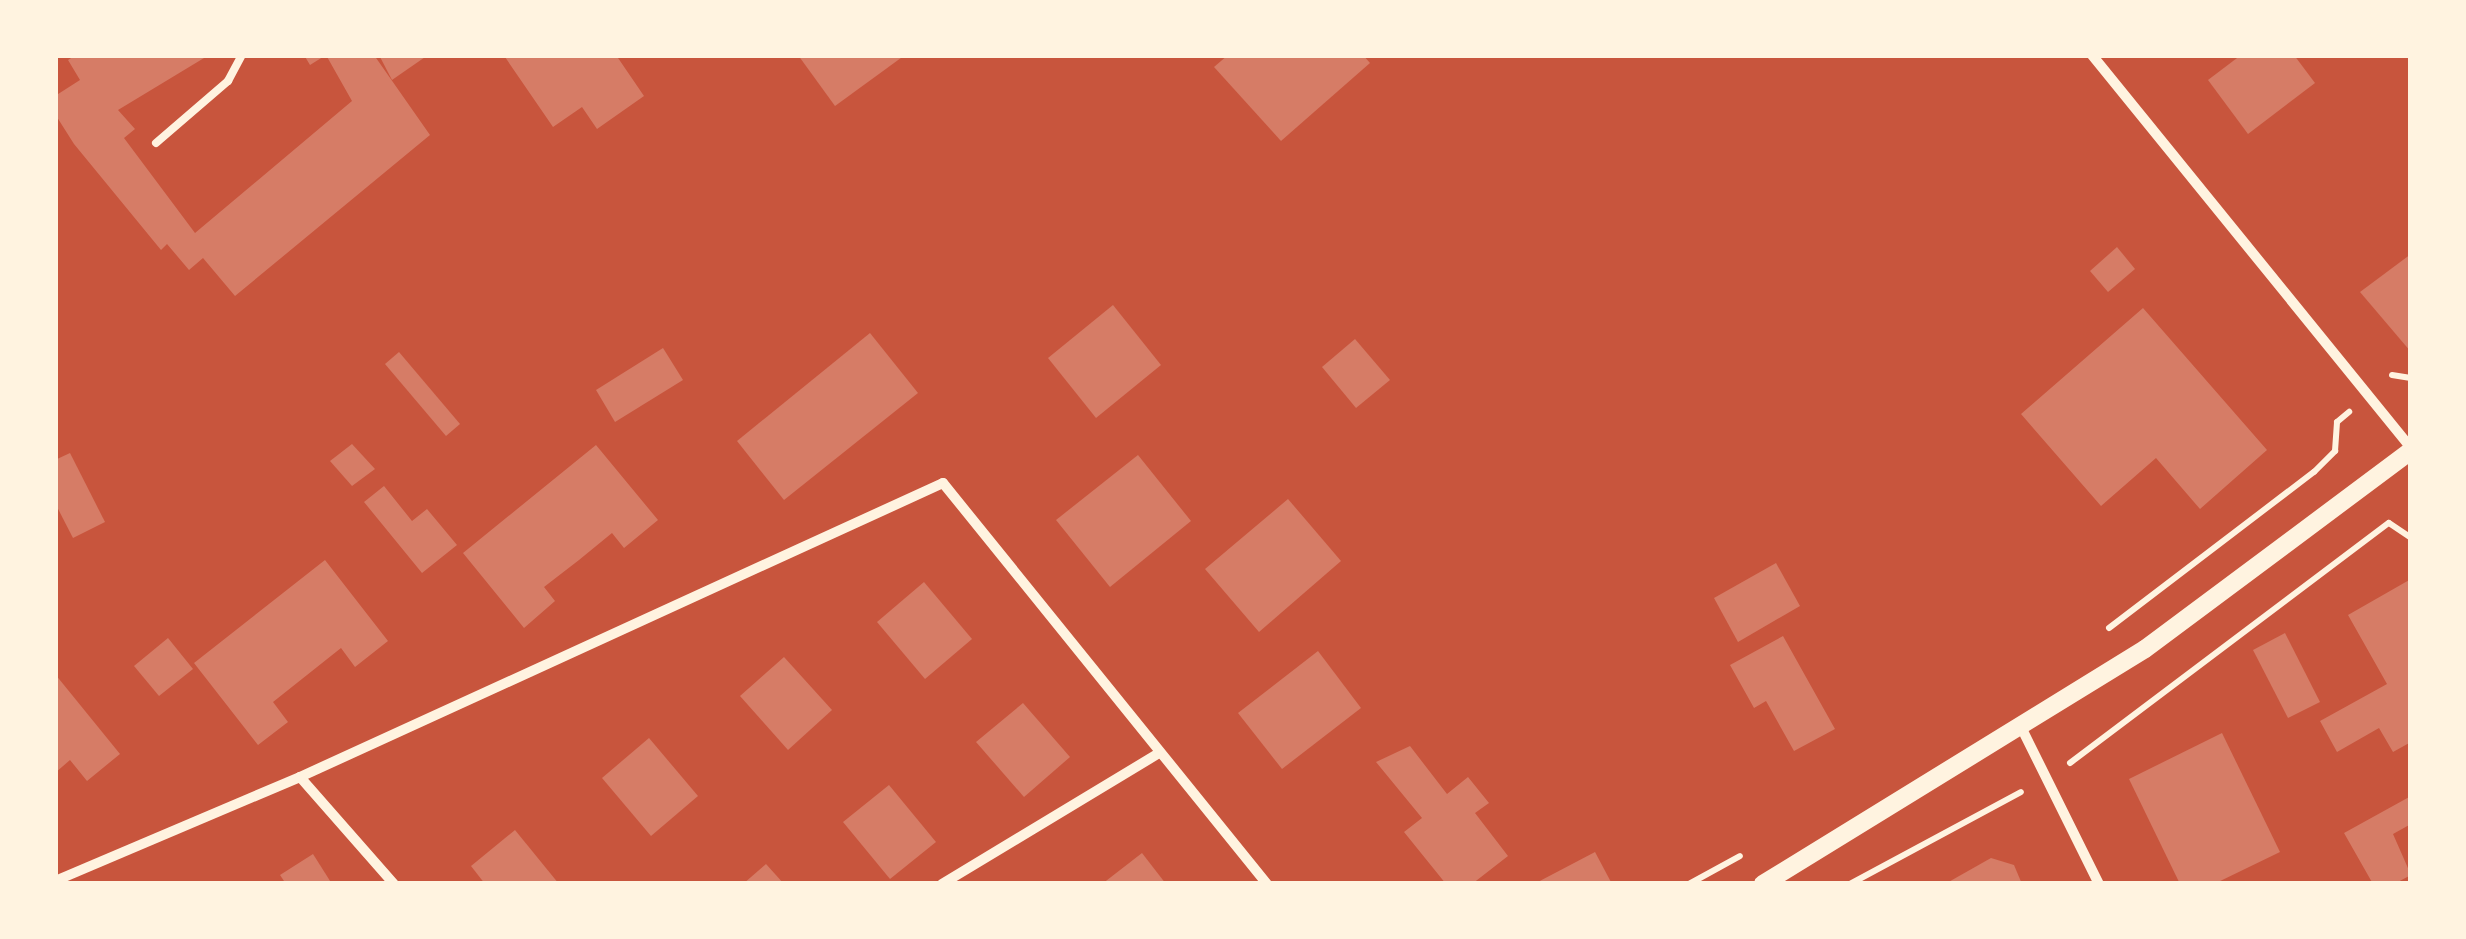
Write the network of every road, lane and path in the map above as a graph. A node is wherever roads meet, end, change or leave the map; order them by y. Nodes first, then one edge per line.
1 (242, 55) edge
2 (2092, 55) edge
3 (156, 143) dead end
4 (2411, 378) edge
5 (2367, 395) junction
6 (2411, 450) edge
7 (2411, 538) edge
8 (2104, 631) dead end
9 (2022, 730) junction
10 (1159, 752) junction
11 (300, 777) junction
12 (2047, 778) junction
13 (55, 881) edge
14 (394, 884) edge
15 (942, 884) edge
16 (1267, 884) edge
17 (1762, 884) edge
18 (1850, 884) edge
19 (2099, 884) edge

1 - 3 lane
2 - 5 street
4 - 5 path
5 - 6 street
5 - 8 path
6 - 9 street
7 - 12 path
9 - 12 street
9 - 17 street
10 - 11 street
10 - 15 street
10 - 16 street
11 - 13 street
11 - 14 street
12 - 18 path
12 - 19 street

